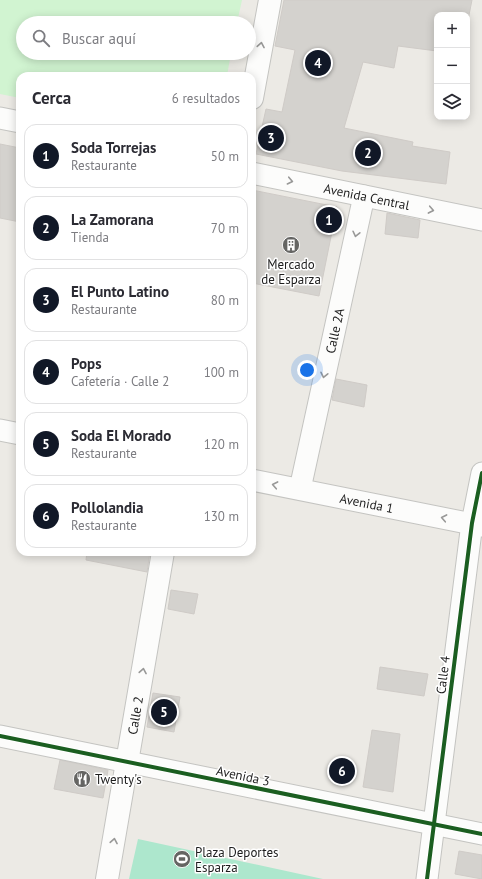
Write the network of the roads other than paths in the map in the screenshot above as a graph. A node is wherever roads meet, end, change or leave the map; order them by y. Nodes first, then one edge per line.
1 (270, 0) edge
2 (256, 76) edge
3 (0, 118) edge
4 (16, 121) edge
5 (256, 174) edge
6 (364, 196) junction
7 (482, 220) edge
8 (0, 430) edge
9 (16, 433) edge
10 (482, 473) edge
11 (256, 481) edge
12 (300, 489) junction
13 (477, 524) edge
14 (162, 556) edge
15 (0, 736) edge
16 (128, 762) junction
17 (434, 826) junction
18 (482, 834) edge
19 (107, 879) edge
20 (427, 879) edge

2 -> 1 street
3 - 4 street
5 -> 6 street, Avenida Central
6 -> 7 street, Avenida Central
6 -> 12 street, Calle 2A
8 - 9 street
10 - 13 street, Calle 4
12 -> 11 street, Avenida 1
13 -> 12 street, Avenida 1
13 - 17 street, Calle 4
16 -> 14 street, Calle 2
15 - 16 street, Avenida 3
16 - 17 street, Avenida 3
19 -> 16 street, Calle 2
17 - 18 street, Avenida 3
17 - 20 street, Calle 4

